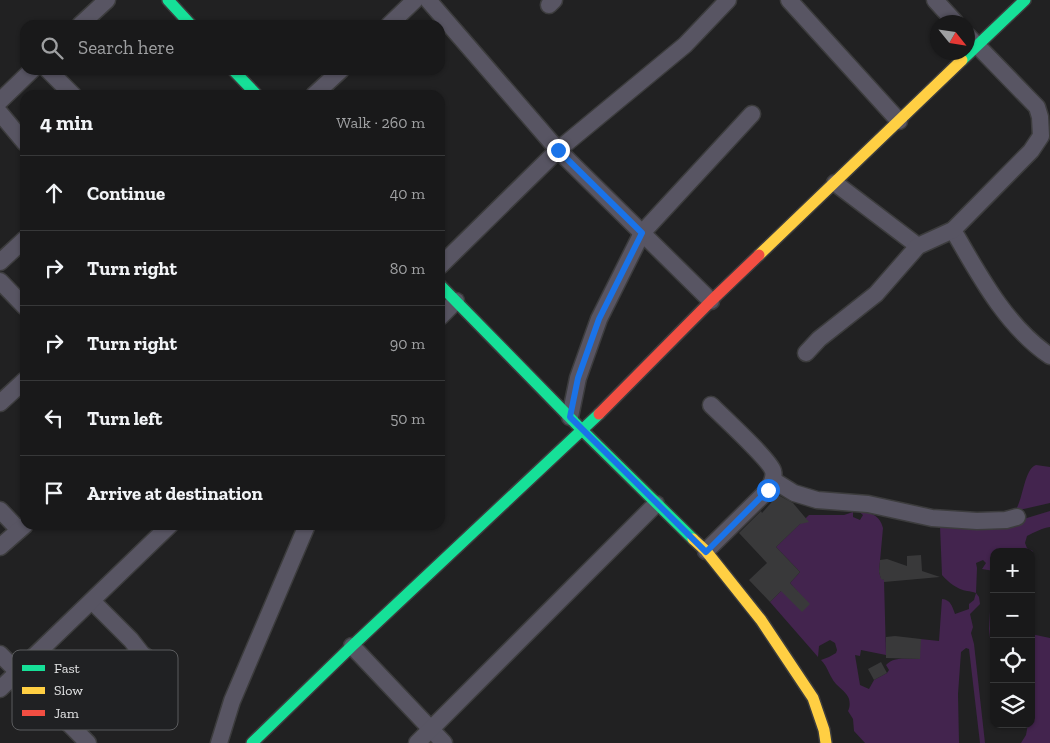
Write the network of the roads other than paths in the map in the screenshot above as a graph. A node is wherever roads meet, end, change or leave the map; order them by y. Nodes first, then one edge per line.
1 (106, 0) edge
2 (168, 0) edge
3 (415, 0) edge
4 (428, 0) edge
5 (728, 0) edge
6 (789, 0) edge
7 (935, 0) edge
8 (1025, 0) edge
9 (949, 15) edge
10 (85, 20) edge
11 (186, 20) edge
12 (394, 20) edge
13 (975, 39) edge
14 (975, 44) edge
15 (955, 60) edge
16 (27, 75) edge
17 (53, 75) edge
18 (238, 75) edge
19 (336, 75) edge
20 (68, 90) edge
21 (251, 90) edge
22 (319, 90) edge
23 (0, 101) edge
24 (0, 112) edge
25 (752, 114) dead end
26 (899, 122) junction
27 (20, 137) edge
28 (558, 150) junction
29 (835, 183) junction
30 (953, 230) junction
31 (642, 233) junction
32 (20, 243) edge
33 (918, 246) junction
34 (445, 261) edge
35 (0, 262) edge
36 (0, 281) edge
37 (445, 290) edge
38 (456, 301) junction
39 (711, 301) junction
40 (20, 302) edge
41 (445, 312) edge
42 (806, 352) dead end
43 (1050, 356) edge
44 (20, 385) edge
45 (0, 403) edge
46 (711, 405) dead end
47 (570, 417) junction
48 (583, 431) junction
49 (773, 480) junction
50 (656, 504) junction
51 (0, 510) edge
52 (1017, 517) dead end
53 (20, 526) edge
54 (20, 530) edge
55 (165, 530) edge
56 (306, 530) edge
57 (0, 547) edge
58 (706, 552) junction
59 (92, 601) junction
60 (352, 646) junction
61 (42, 650) edge
62 (139, 650) edge
63 (0, 654) edge
64 (12, 667) edge
65 (12, 678) edge
66 (0, 689) edge
67 (75, 730) edge
68 (431, 730) junction
69 (88, 743) edge
70 (219, 743) edge
71 (252, 743) edge
72 (417, 743) edge
73 (444, 743) edge
74 (826, 743) edge

1 - 10 street
2 - 11 street
3 - 12 street
4 - 28 street
5 - 28 street
6 - 26 street
7 - 9 street
8 - 13 street
14 - 30 street
15 - 26 street
16 - 23 street
17 - 20 street
18 - 21 street
19 - 22 street
24 - 27 street
25 - 31 street
26 - 29 street
28 - 31 street
28 - 34 street
29 - 33 street
29 - 39 street
30 - 33 street
30 - 43 street
31 - 39 street
31 - 47 street
32 - 35 street
33 - 42 street
36 - 40 street
37 - 38 street
38 - 41 street
38 - 47 street
39 - 48 street
44 - 45 street
46 - 49 street
47 - 48 street
48 - 50 street
48 - 60 street
49 - 52 street
49 - 58 street
50 - 58 street
50 - 68 street
51 - 53 street
54 - 57 street
55 - 59 street
56 - 70 street
58 - 74 street
59 - 61 street
59 - 62 street
60 - 68 street
60 - 71 street
63 - 64 street
65 - 66 street
67 - 69 street
68 - 72 street
68 - 73 street

